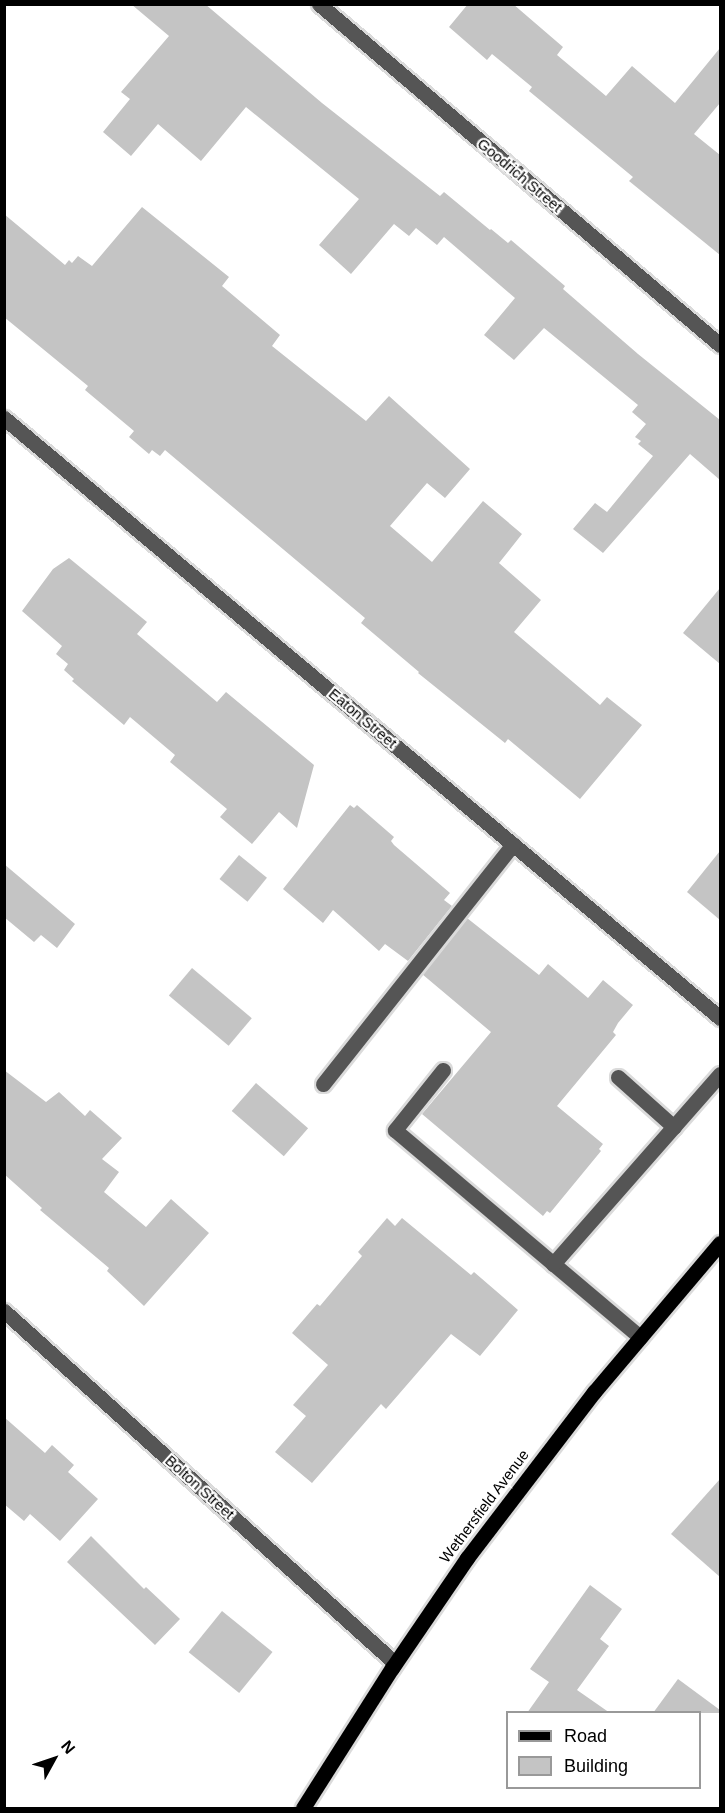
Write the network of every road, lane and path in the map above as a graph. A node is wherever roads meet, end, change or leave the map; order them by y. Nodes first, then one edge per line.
1 (319, 4) edge
2 (720, 345) edge
3 (4, 418) edge
4 (513, 844) junction
5 (720, 1018) edge
6 (443, 1070) dead end
7 (720, 1074) edge
8 (618, 1077) dead end
9 (323, 1083) dead end
10 (675, 1127) junction
11 (720, 1243) edge
12 (553, 1264) junction
13 (4, 1311) edge
14 (640, 1337) junction
15 (395, 1663) junction
16 (303, 1809) edge

1 - 2 street, Goodrich Street
3 - 4 street, Eaton Street
4 - 5 street, Eaton Street
4 - 9 street
6 - 12 street
7 - 10 street
8 - 10 street
10 - 12 street
11 - 14 main road, Wethersfield Avenue
12 - 14 street
13 - 15 street, Bolton Street
14 - 15 main road, Wethersfield Avenue
15 - 16 main road, Wethersfield Avenue

